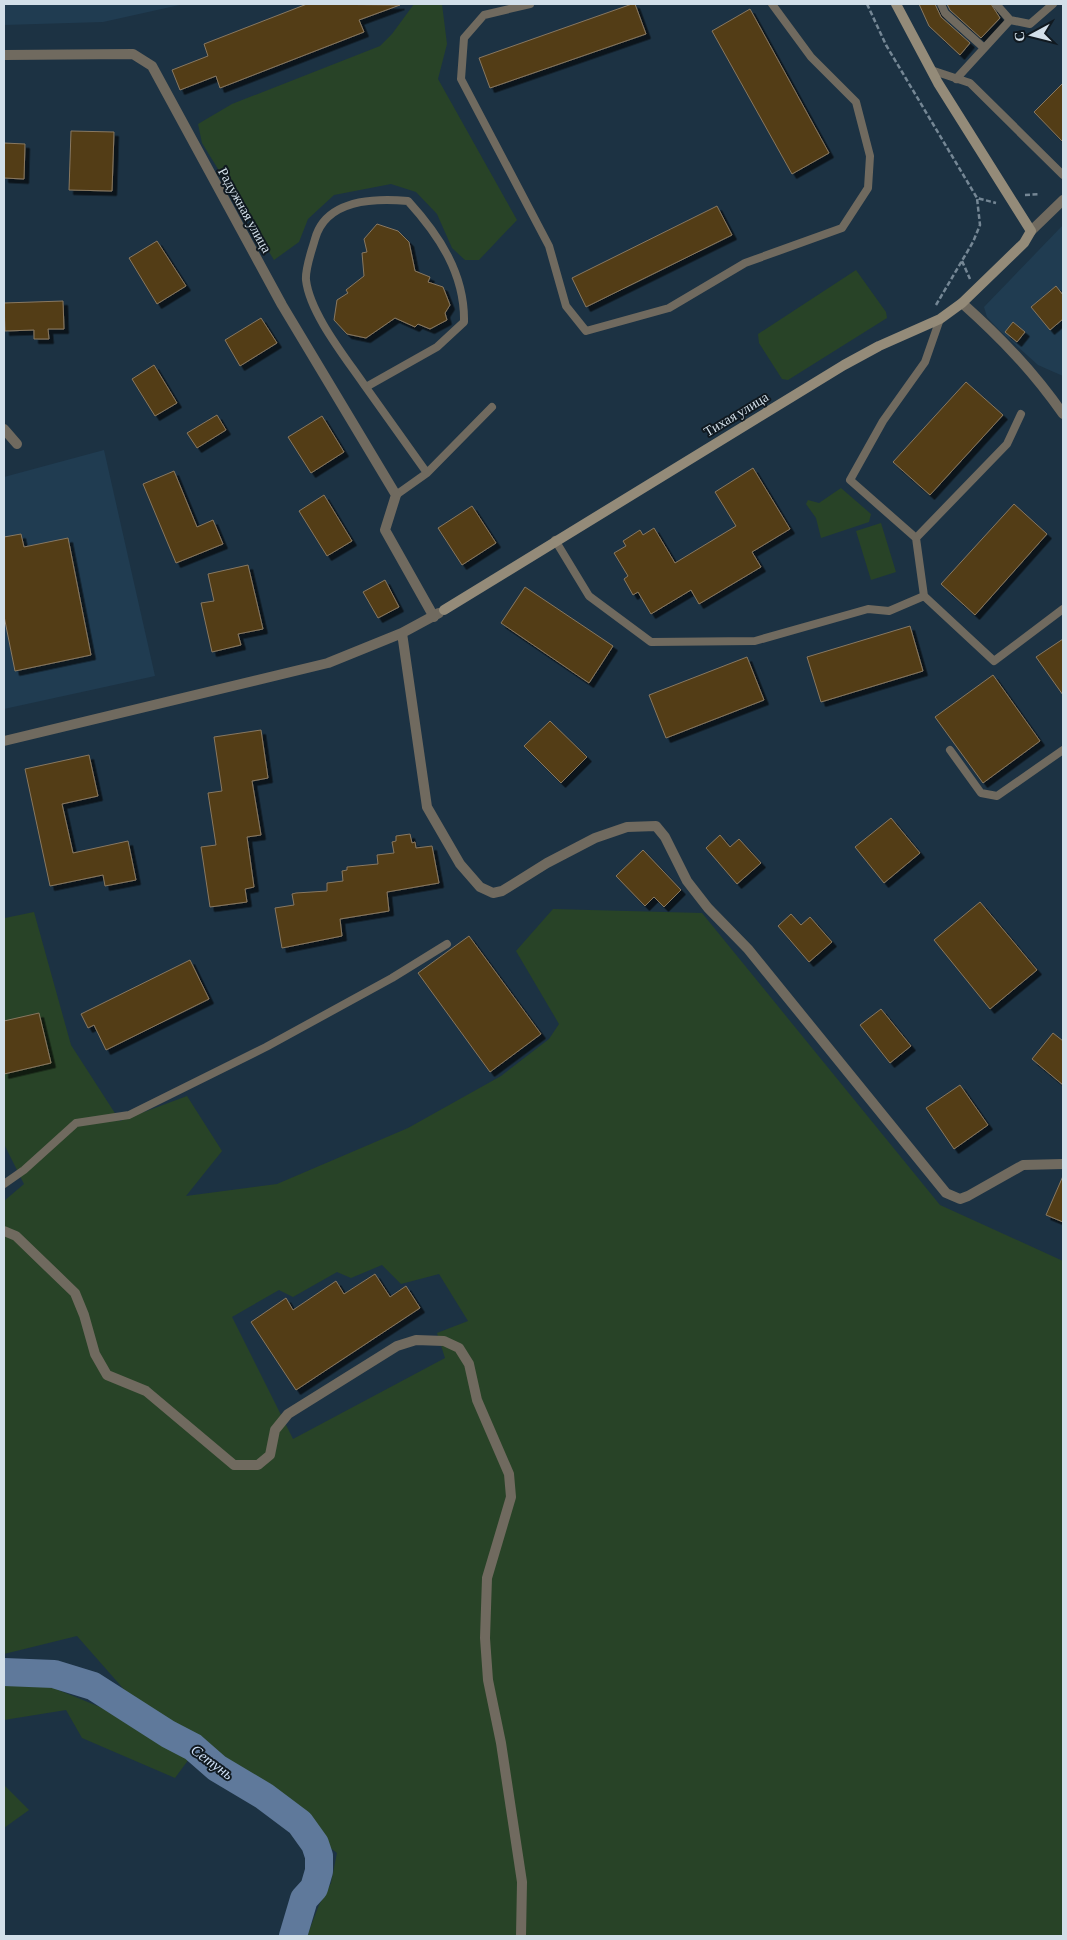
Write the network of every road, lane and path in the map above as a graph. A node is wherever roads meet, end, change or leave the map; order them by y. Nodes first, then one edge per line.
1 (530, 4) edge
2 (772, 4) edge
3 (867, 4) edge
4 (896, 4) edge
5 (941, 4) edge
6 (996, 4) edge
7 (1053, 4) edge
8 (1010, 20) junction
9 (984, 48) junction
10 (4, 55) edge
11 (931, 70) junction
12 (956, 79) junction
13 (1063, 174) edge
14 (1040, 194) dead end
15 (1025, 195) dead end
16 (977, 198) junction
17 (1063, 200) edge
18 (996, 203) dead end
19 (1030, 231) junction
20 (962, 303) junction
21 (940, 319) junction
22 (930, 324) junction
23 (366, 387) junction
24 (492, 406) dead end
25 (1021, 414) dead end
26 (1063, 414) edge
27 (4, 429) edge
28 (17, 444) dead end
29 (427, 473) junction
30 (396, 495) junction
31 (916, 538) junction
32 (555, 540) junction
33 (924, 596) junction
34 (1063, 609) edge
35 (434, 616) junction
36 (402, 633) junction
37 (4, 740) edge
38 (950, 750) dead end
39 (1063, 750) edge
40 (447, 944) dead end
41 (1063, 1164) edge
42 (4, 1184) edge
43 (4, 1231) edge
44 (522, 1936) edge

1 - 2 lane
3 - 16 path
4 - 11 street
5 - 9 lane
6 - 8 lane
7 - 8 lane
8 - 9 lane
9 - 12 lane
10 - 30 street, Радужная улица
11 - 12 lane
11 - 19 street
12 - 13 lane
14 - 15 path
16 - 18 path
16 - 22 path
17 - 19 street
19 - 20 street, Тихая улица
20 - 21 street, Тихая улица
20 - 26 street
21 - 22 street, Тихая улица
21 - 31 lane
22 - 32 street, Тихая улица
23 - 23 lane
23 - 29 lane
24 - 29 lane
25 - 31 lane
27 - 28 street
29 - 30 lane
30 - 35 street
31 - 33 lane
32 - 33 lane
32 - 35 street, Тихая улица
33 - 34 lane
35 - 36 street
36 - 37 street
36 - 41 street
38 - 39 lane
40 - 42 lane
43 - 44 street

